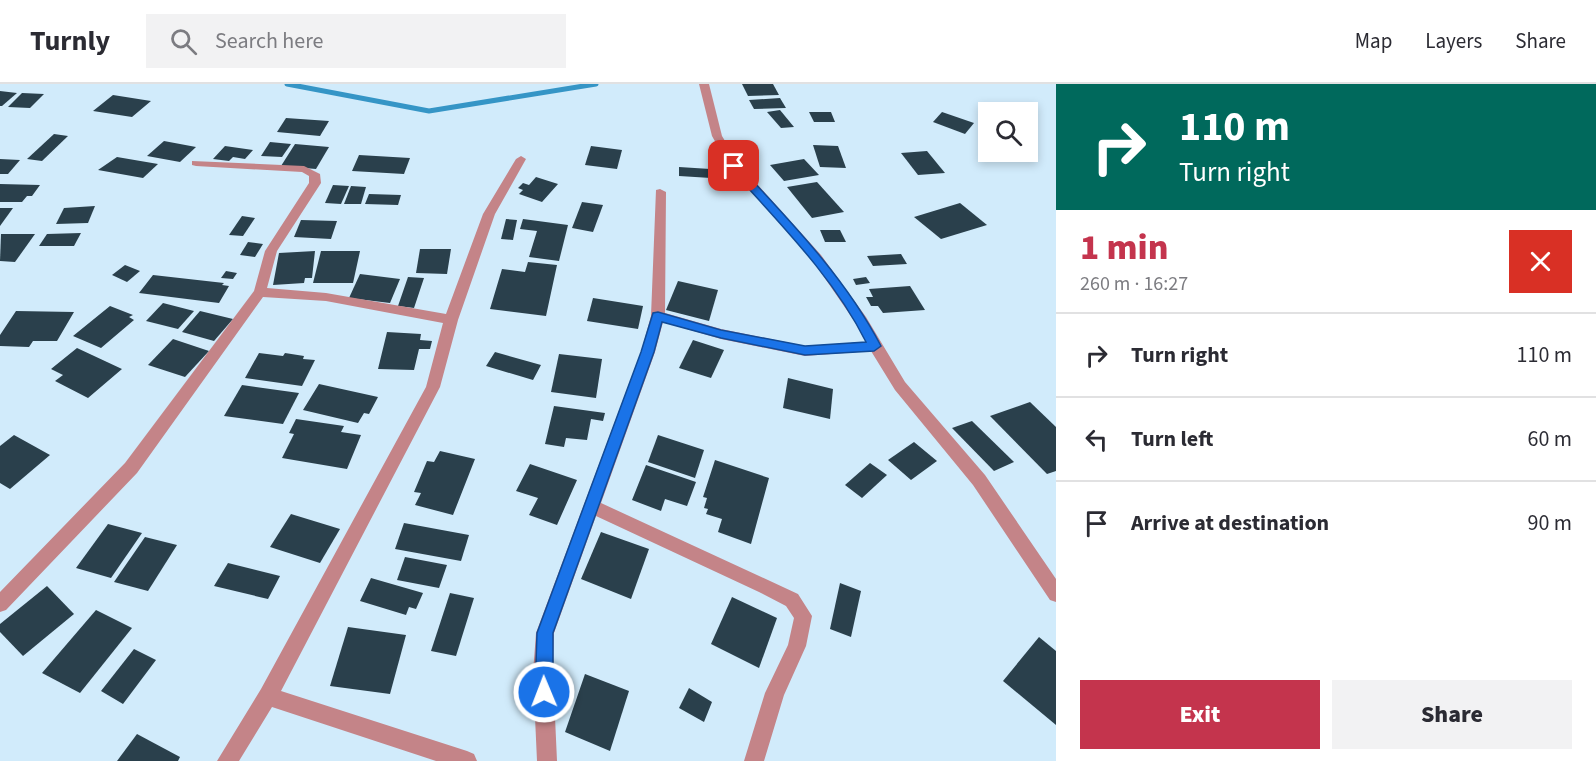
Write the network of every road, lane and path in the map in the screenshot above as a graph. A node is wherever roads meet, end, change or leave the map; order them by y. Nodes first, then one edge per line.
1 (704, 84) edge
2 (521, 159) dead end
3 (196, 163) dead end
4 (660, 192) dead end
5 (260, 292) junction
6 (658, 316) junction
7 (451, 321) junction
8 (874, 346) junction
9 (592, 507) junction
10 (1056, 594) edge
11 (0, 604) edge
12 (268, 696) junction
13 (227, 761) edge
14 (467, 761) edge
15 (547, 761) edge
16 (754, 761) edge

1 - 8 street
2 - 7 street
3 - 5 street
4 - 6 street
5 - 7 street
5 - 11 street
6 - 8 street
6 - 9 street
7 - 12 street
8 - 10 street
9 - 15 street
9 - 16 street
12 - 13 street
12 - 14 street

